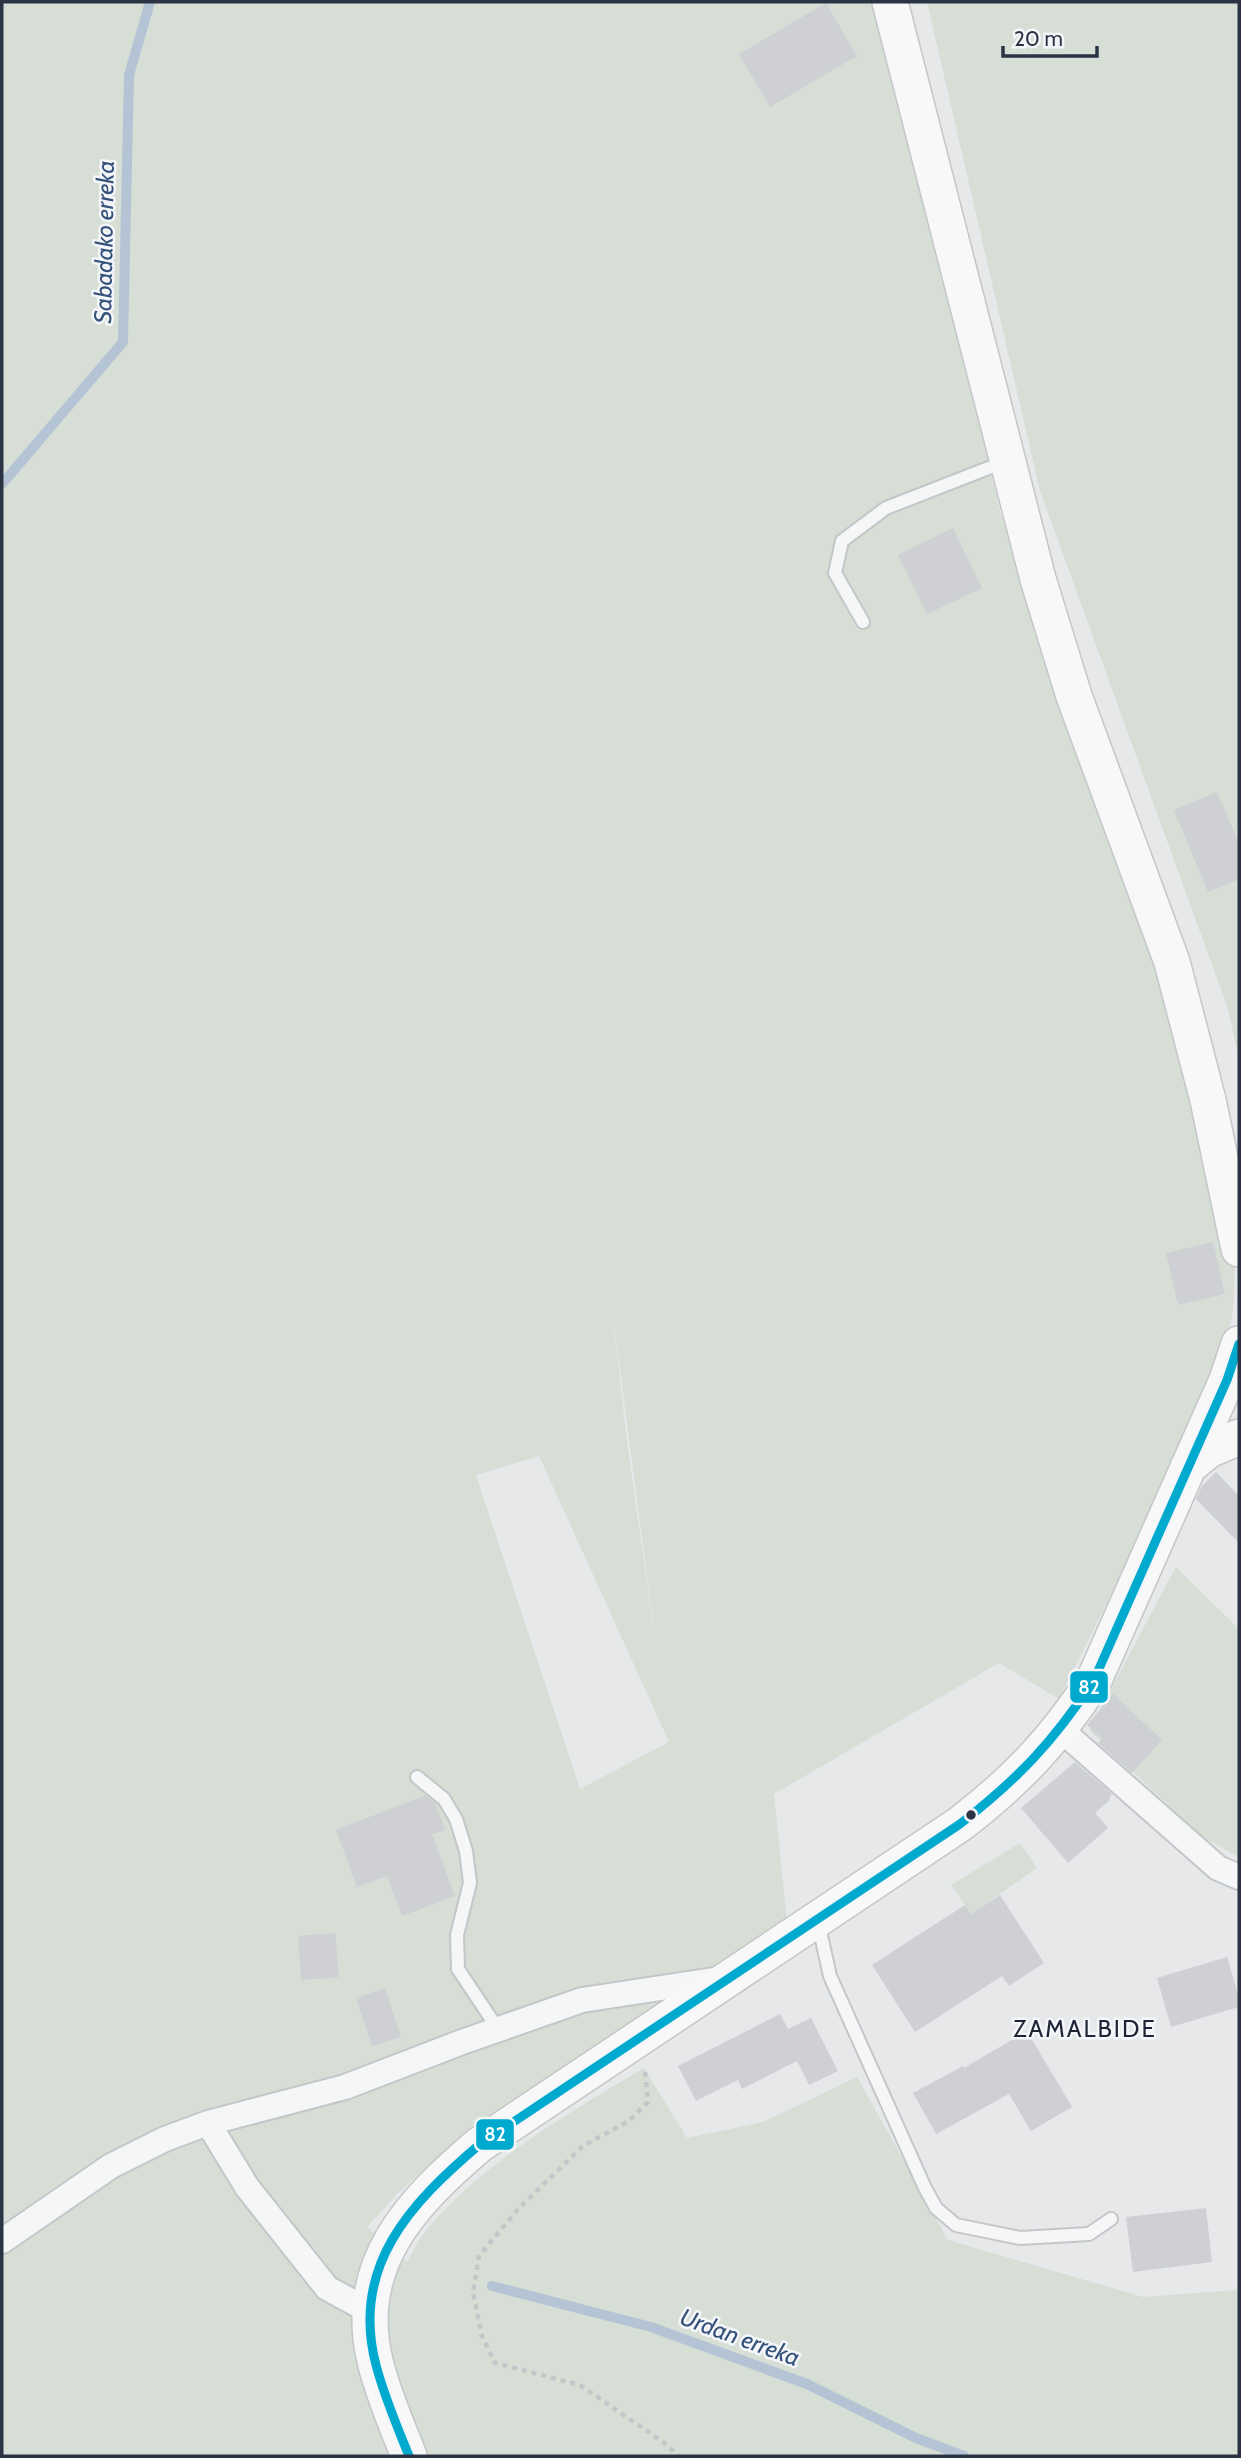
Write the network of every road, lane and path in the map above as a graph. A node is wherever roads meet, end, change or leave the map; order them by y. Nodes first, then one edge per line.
1 (890, 2) edge
2 (1008, 461) junction
3 (863, 622) dead end
4 (1239, 1249) edge
5 (1239, 1344) edge
6 (1239, 1410) edge
7 (1206, 1428) junction
8 (1239, 1437) edge
9 (1188, 1467) junction
10 (1060, 1729) junction
11 (417, 1777) dead end
12 (1239, 1877) edge
13 (817, 1919) junction
14 (731, 1978) junction
15 (498, 2029) junction
16 (631, 2043) junction
17 (208, 2123) junction
18 (1111, 2219) dead end
19 (2, 2241) edge
20 (371, 2312) junction
21 (409, 2456) edge
22 (679, 2456) edge

1 - 2 street
2 - 3 lane
2 - 4 street
5 - 7 street
6 - 7 street
7 - 9 street
8 - 9 street
9 - 10 street
10 - 12 street
10 - 13 street
11 - 15 lane
13 - 14 street
13 - 18 lane
14 - 15 street
14 - 16 street
15 - 17 street
16 - 20 street
16 - 22 path
17 - 19 street
17 - 20 street
20 - 21 street

